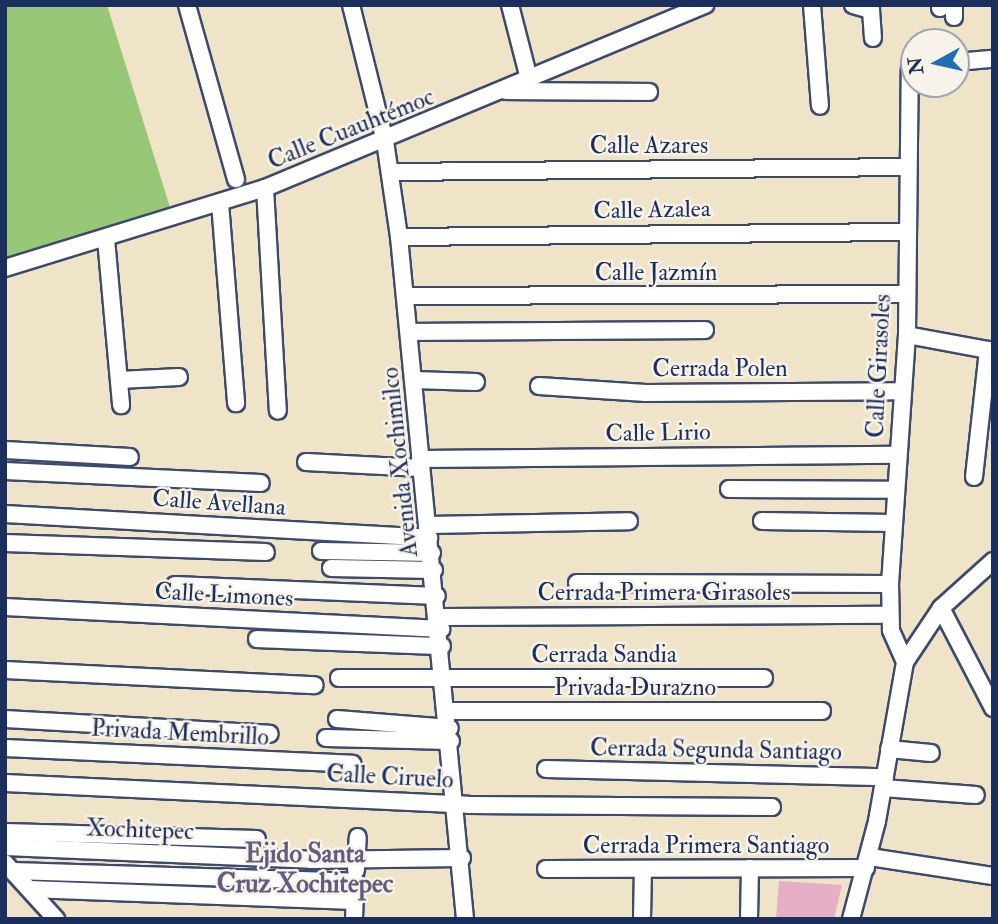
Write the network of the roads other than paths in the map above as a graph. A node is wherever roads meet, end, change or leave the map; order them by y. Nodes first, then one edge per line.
1 (187, 5) edge
2 (351, 5) edge
3 (510, 5) edge
4 (812, 5) edge
5 (853, 5) edge
6 (703, 6) edge
7 (873, 38) dead end
8 (993, 59) edge
9 (970, 61) edge
10 (529, 79) junction
11 (504, 90) junction
12 (649, 92) dead end
13 (911, 98) edge
14 (820, 106) dead end
15 (385, 141) junction
16 (908, 167) junction
17 (391, 172) junction
18 (236, 179) dead end
19 (265, 188) junction
20 (220, 203) junction
21 (906, 232) junction
22 (399, 237) junction
23 (106, 239) junction
24 (5, 268) edge
25 (906, 294) junction
26 (406, 296) junction
27 (705, 330) dead end
28 (409, 332) junction
29 (907, 335) junction
30 (990, 350) edge
31 (179, 377) dead end
32 (119, 380) junction
33 (414, 380) junction
34 (476, 382) dead end
35 (539, 386) dead end
36 (901, 391) junction
37 (236, 404) dead end
38 (121, 405) dead end
39 (278, 411) dead end
40 (5, 450) edge
41 (896, 455) junction
42 (130, 457) dead end
43 (306, 462) dead end
44 (421, 464) junction
45 (5, 471) edge
46 (974, 477) dead end
47 (261, 483) dead end
48 (729, 489) dead end
49 (893, 490) junction
50 (5, 514) edge
51 (629, 521) dead end
52 (762, 521) dead end
53 (893, 523) junction
54 (430, 539) junction
55 (5, 543) edge
56 (321, 551) dead end
57 (266, 552) dead end
58 (993, 561) edge
59 (331, 568) dead end
60 (434, 570) junction
61 (577, 583) dead end
62 (890, 584) junction
63 (174, 585) dead end
64 (437, 596) junction
65 (5, 607) edge
66 (941, 608) junction
67 (890, 615) junction
68 (441, 631) junction
69 (257, 639) dead end
70 (905, 662) junction
71 (5, 670) edge
72 (339, 678) dead end
73 (445, 678) junction
74 (764, 678) dead end
75 (315, 685) dead end
76 (993, 708) edge
77 (448, 711) junction
78 (822, 712) dead end
79 (5, 719) edge
80 (337, 719) dead end
81 (270, 734) dead end
82 (450, 735) junction
83 (326, 738) dead end
84 (5, 748) edge
85 (889, 749) junction
86 (931, 753) dead end
87 (353, 764) dead end
88 (546, 769) dead end
89 (884, 782) junction
90 (5, 783) edge
91 (976, 795) dead end
92 (457, 802) junction
93 (772, 807) dead end
94 (5, 832) edge
95 (358, 837) dead end
96 (257, 839) dead end
97 (5, 847) edge
98 (462, 858) junction
99 (357, 860) junction
100 (868, 862) junction
101 (750, 868) junction
102 (546, 869) dead end
103 (643, 869) junction
104 (7, 871) edge
105 (993, 876) edge
106 (356, 882) junction
107 (28, 888) junction
108 (355, 901) junction
109 (56, 919) edge
110 (354, 919) edge
111 (466, 919) edge
112 (642, 919) edge
113 (749, 919) edge
114 (852, 919) edge

1 - 18 street
2 - 15 street, Avenida Xochimilco
3 - 10 street
4 - 14 street
5 - 7 street
6 - 10 street, Calle Cuauhtémoc
8 - 9 street
10 - 11 street, Calle Cuauhtémoc
11 - 12 street
11 - 15 street, Calle Cuauhtémoc
13 - 16 street, Calle Girasoles
15 - 17 street, Avenida Xochimilco
15 - 19 street, Calle Cuauhtémoc
16 - 17 street, Calle Azares
16 - 21 street, Calle Girasoles
17 - 22 street, Avenida Xochimilco
19 - 20 street, Calle Cuauhtémoc
19 - 39 street
20 - 23 street, Calle Cuauhtémoc
20 - 37 street
21 - 22 street, Calle Azalea
21 - 25 street, Calle Girasoles
22 - 26 street, Avenida Xochimilco
23 - 24 street, Calle Cuauhtémoc
23 - 32 street
25 - 26 street, Calle Jazmín
25 - 29 street, Calle Girasoles
26 - 28 street, Avenida Xochimilco
27 - 28 street
28 - 33 street, Avenida Xochimilco
29 - 30 street
29 - 36 street, Calle Girasoles
30 - 46 street
31 - 32 street
32 - 38 street
33 - 34 street
33 - 44 street, Avenida Xochimilco
35 - 36 street, Cerrada Polen
36 - 41 street, Calle Girasoles
40 - 42 street
41 - 44 street, Calle Lirio
41 - 49 street, Calle Girasoles
43 - 44 street, Calle Lirio
44 - 54 street, Avenida Xochimilco
45 - 47 street
48 - 49 street
49 - 53 street, Calle Girasoles
50 - 54 street, Calle Avellana
51 - 54 street
52 - 53 street
53 - 62 street, Calle Girasoles
54 - 56 street
54 - 60 street, Avenida Xochimilco
55 - 57 street
58 - 66 street
59 - 60 street
60 - 64 street, Avenida Xochimilco
61 - 62 street, Cerrada Primera Girasoles
62 - 67 street, Calle Girasoles
63 - 64 street
64 - 68 street, Avenida Xochimilco
65 - 68 street, Calle Limones
66 - 70 street
66 - 76 street
67 - 68 street, Cerrada Primera Girasoles
67 - 70 street, Calle Girasoles
68 - 69 street
68 - 73 street, Avenida Xochimilco
70 - 85 street
71 - 75 street
72 - 73 street, Cerrada Sandia
73 - 74 street, Cerrada Sandia
73 - 77 street, Avenida Xochimilco
77 - 78 street, Privada Durazno
77 - 82 street, Avenida Xochimilco
79 - 81 street
80 - 82 street
82 - 83 street
82 - 92 street, Avenida Xochimilco
84 - 87 street, Privada Membrillo
85 - 86 street
85 - 89 street
88 - 89 street, Cerrada Segunda Santiago
89 - 91 street, Cerrada Segunda Santiago
89 - 100 street
90 - 92 street, Calle Ciruelo
92 - 93 street, Calle Ciruelo
92 - 98 street, Avenida Xochimilco
94 - 96 street
95 - 99 street
97 - 99 street, Xochitepec
98 - 99 street, Xochitepec
98 - 111 street, Avenida Xochimilco
99 - 106 street
100 - 101 street, Cerrada Primera Santiago
100 - 105 street, Cerrada Primera Santiago
100 - 114 street
101 - 103 street, Cerrada Primera Santiago
101 - 113 street
102 - 103 street, Cerrada Primera Santiago
103 - 112 street
104 - 106 street
104 - 107 street
106 - 108 street
107 - 108 street
107 - 109 street
108 - 110 street

